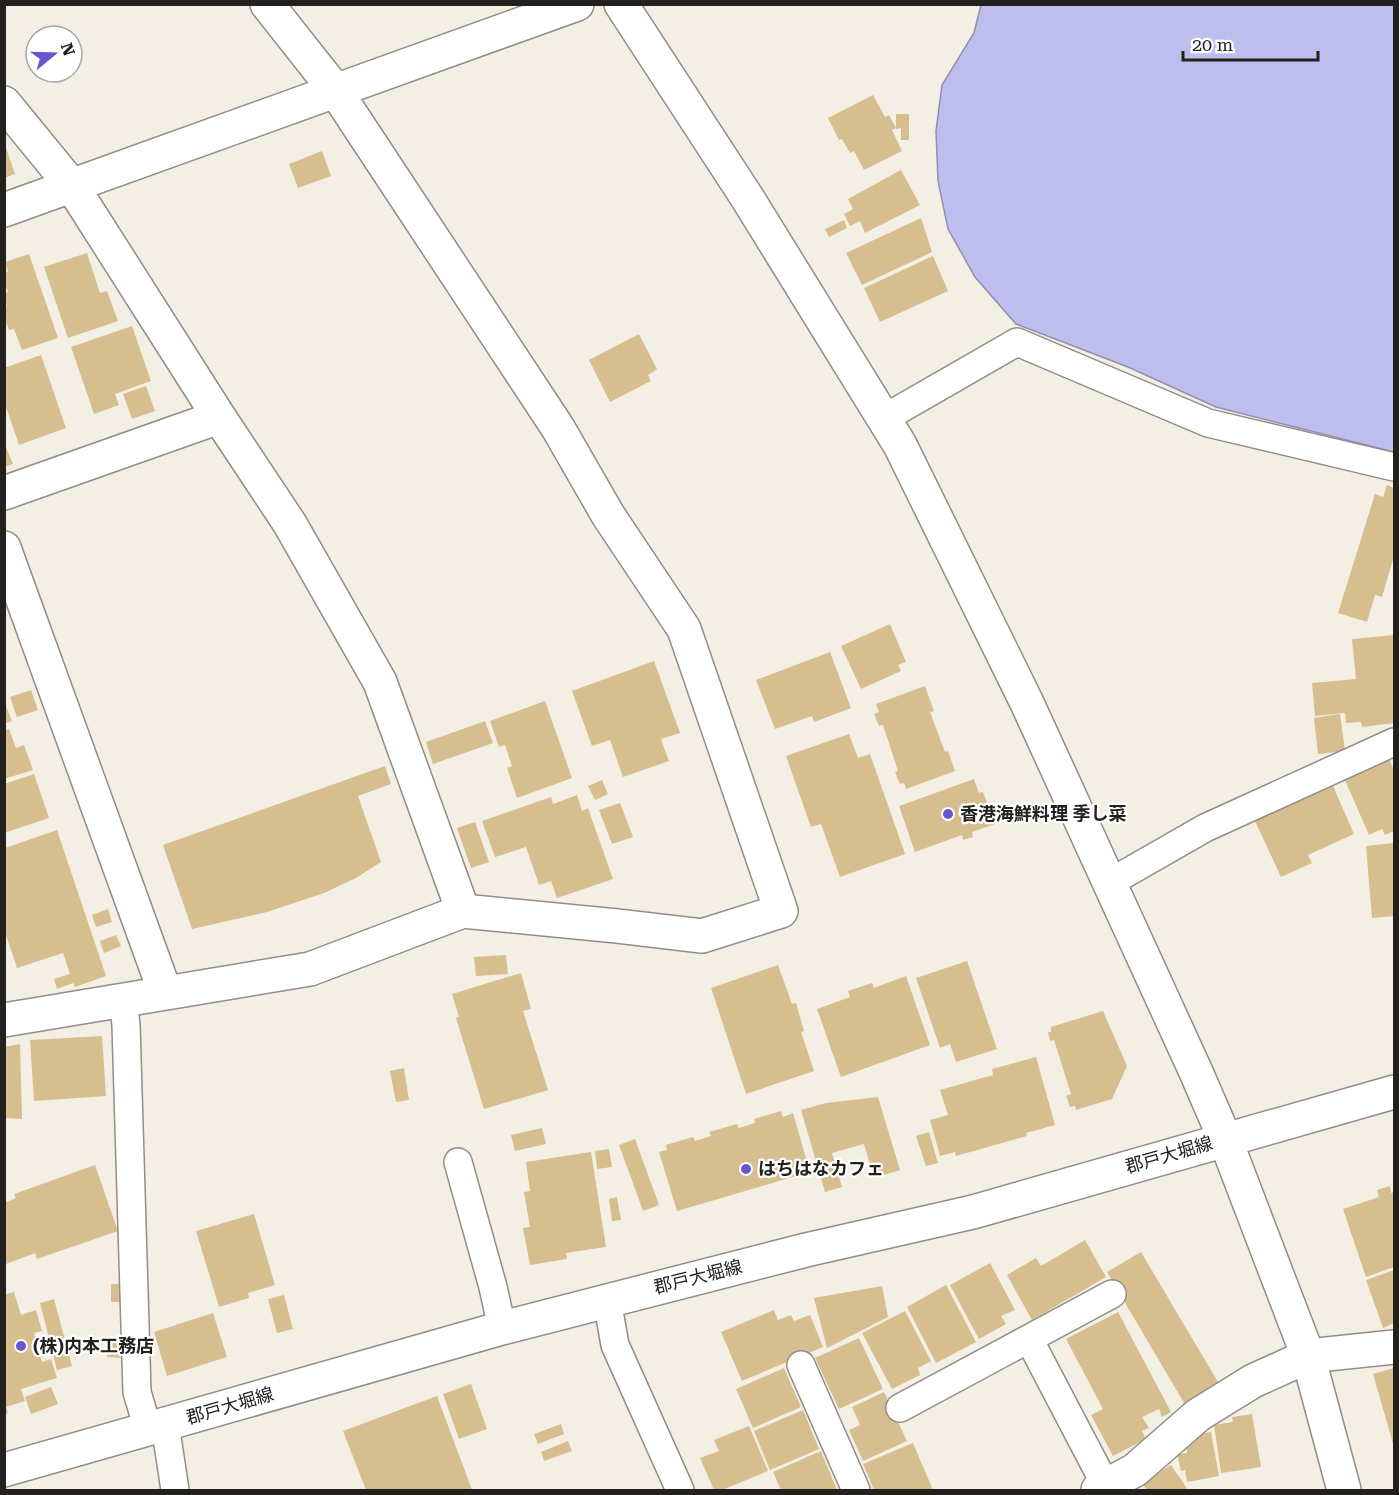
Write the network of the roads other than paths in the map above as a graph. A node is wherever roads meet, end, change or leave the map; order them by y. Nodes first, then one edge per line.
1 (267, 4) edge
2 (577, 4) edge
3 (621, 4) edge
4 (335, 90) junction
5 (4, 103) edge
6 (72, 186) junction
7 (4, 210) edge
8 (219, 417) junction
9 (883, 419) junction
10 (1395, 468) edge
11 (4, 493) edge
12 (4, 548) edge
13 (1395, 742) edge
14 (1109, 883) junction
15 (463, 911) junction
16 (165, 992) junction
17 (123, 1000) junction
18 (4, 1020) edge
19 (1395, 1092) edge
20 (1225, 1139) junction
21 (458, 1162) dead end
22 (1112, 1294) dead end
23 (607, 1300) junction
24 (502, 1328) junction
25 (1029, 1339) junction
26 (1395, 1347) edge
27 (1308, 1356) junction
28 (801, 1365) dead end
29 (900, 1408) dead end
30 (156, 1426) junction
31 (4, 1470) edge
32 (1102, 1488) edge
33 (175, 1491) edge
34 (680, 1491) edge
35 (856, 1491) edge
36 (1344, 1491) edge

1 - 4 street
2 - 4 street
3 - 9 street
4 - 6 street
4 - 15 street
5 - 6 street
6 - 7 street
6 - 8 street
8 - 11 street
8 - 15 street
9 - 10 lane
9 - 14 street
12 - 16 street
13 - 14 lane
14 - 20 street
15 - 16 street
16 - 17 street
17 - 18 street
17 - 30 lane
19 - 20 street, 郡戸大堀線
20 - 23 street, 郡戸大堀線
20 - 27 street
21 - 24 lane
22 - 25 lane
23 - 24 street, 郡戸大堀線
23 - 34 lane
24 - 30 street, 郡戸大堀線
25 - 29 lane
25 - 32 lane
26 - 27 street
27 - 32 street
27 - 36 street
28 - 35 lane
30 - 31 street, 郡戸大堀線
30 - 33 lane

